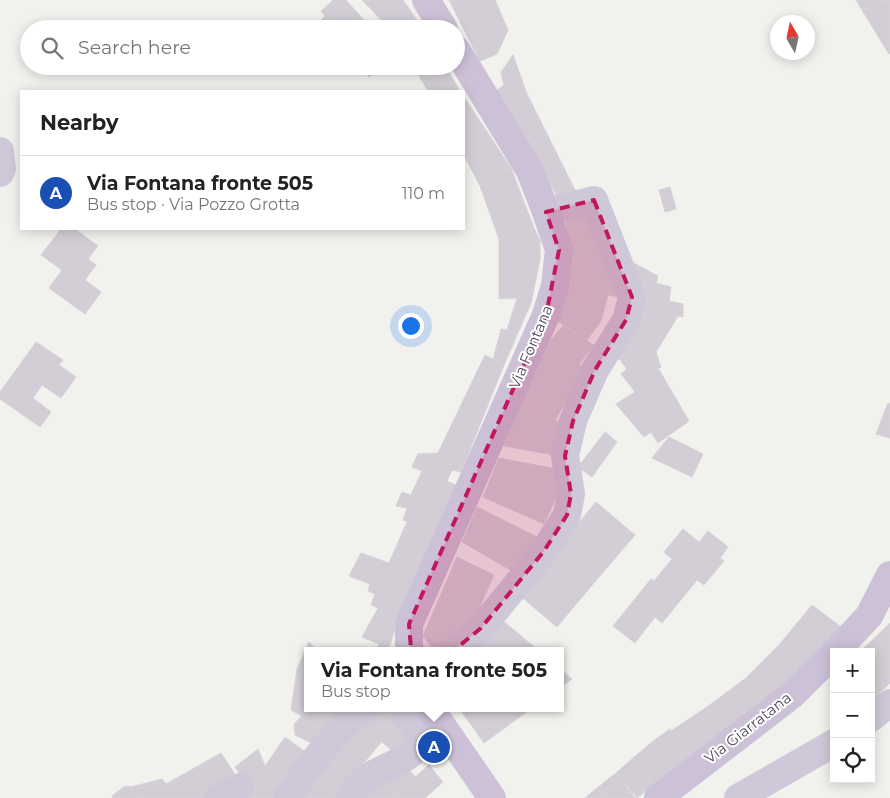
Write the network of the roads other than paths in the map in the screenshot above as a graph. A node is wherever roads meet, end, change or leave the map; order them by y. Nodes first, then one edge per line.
1 (426, 0) edge
2 (438, 20) edge
3 (465, 64) edge
4 (0, 151) edge
5 (0, 173) edge
6 (546, 212) junction
7 (890, 575) edge
8 (890, 598) edge
9 (869, 616) junction
10 (409, 647) edge
11 (458, 647) edge
12 (838, 648) edge
13 (830, 656) edge
14 (890, 702) edge
15 (360, 712) edge
16 (418, 712) edge
17 (419, 712) edge
18 (875, 715) edge
19 (830, 745) edge
20 (287, 798) edge
21 (349, 798) edge
22 (492, 798) edge
23 (658, 798) edge
24 (738, 798) edge

1 - 2 street
3 - 6 street, Via Fontana
4 - 5 street
6 - 10 street, Via Fontana
6 - 11 street
7 - 9 street, Via Giarratana
8 - 9 street
9 - 12 street, Via Giarratana
13 - 23 street, Via Giarratana
14 - 18 street
15 - 20 street
16 - 21 street
17 - 22 street
19 - 24 street

